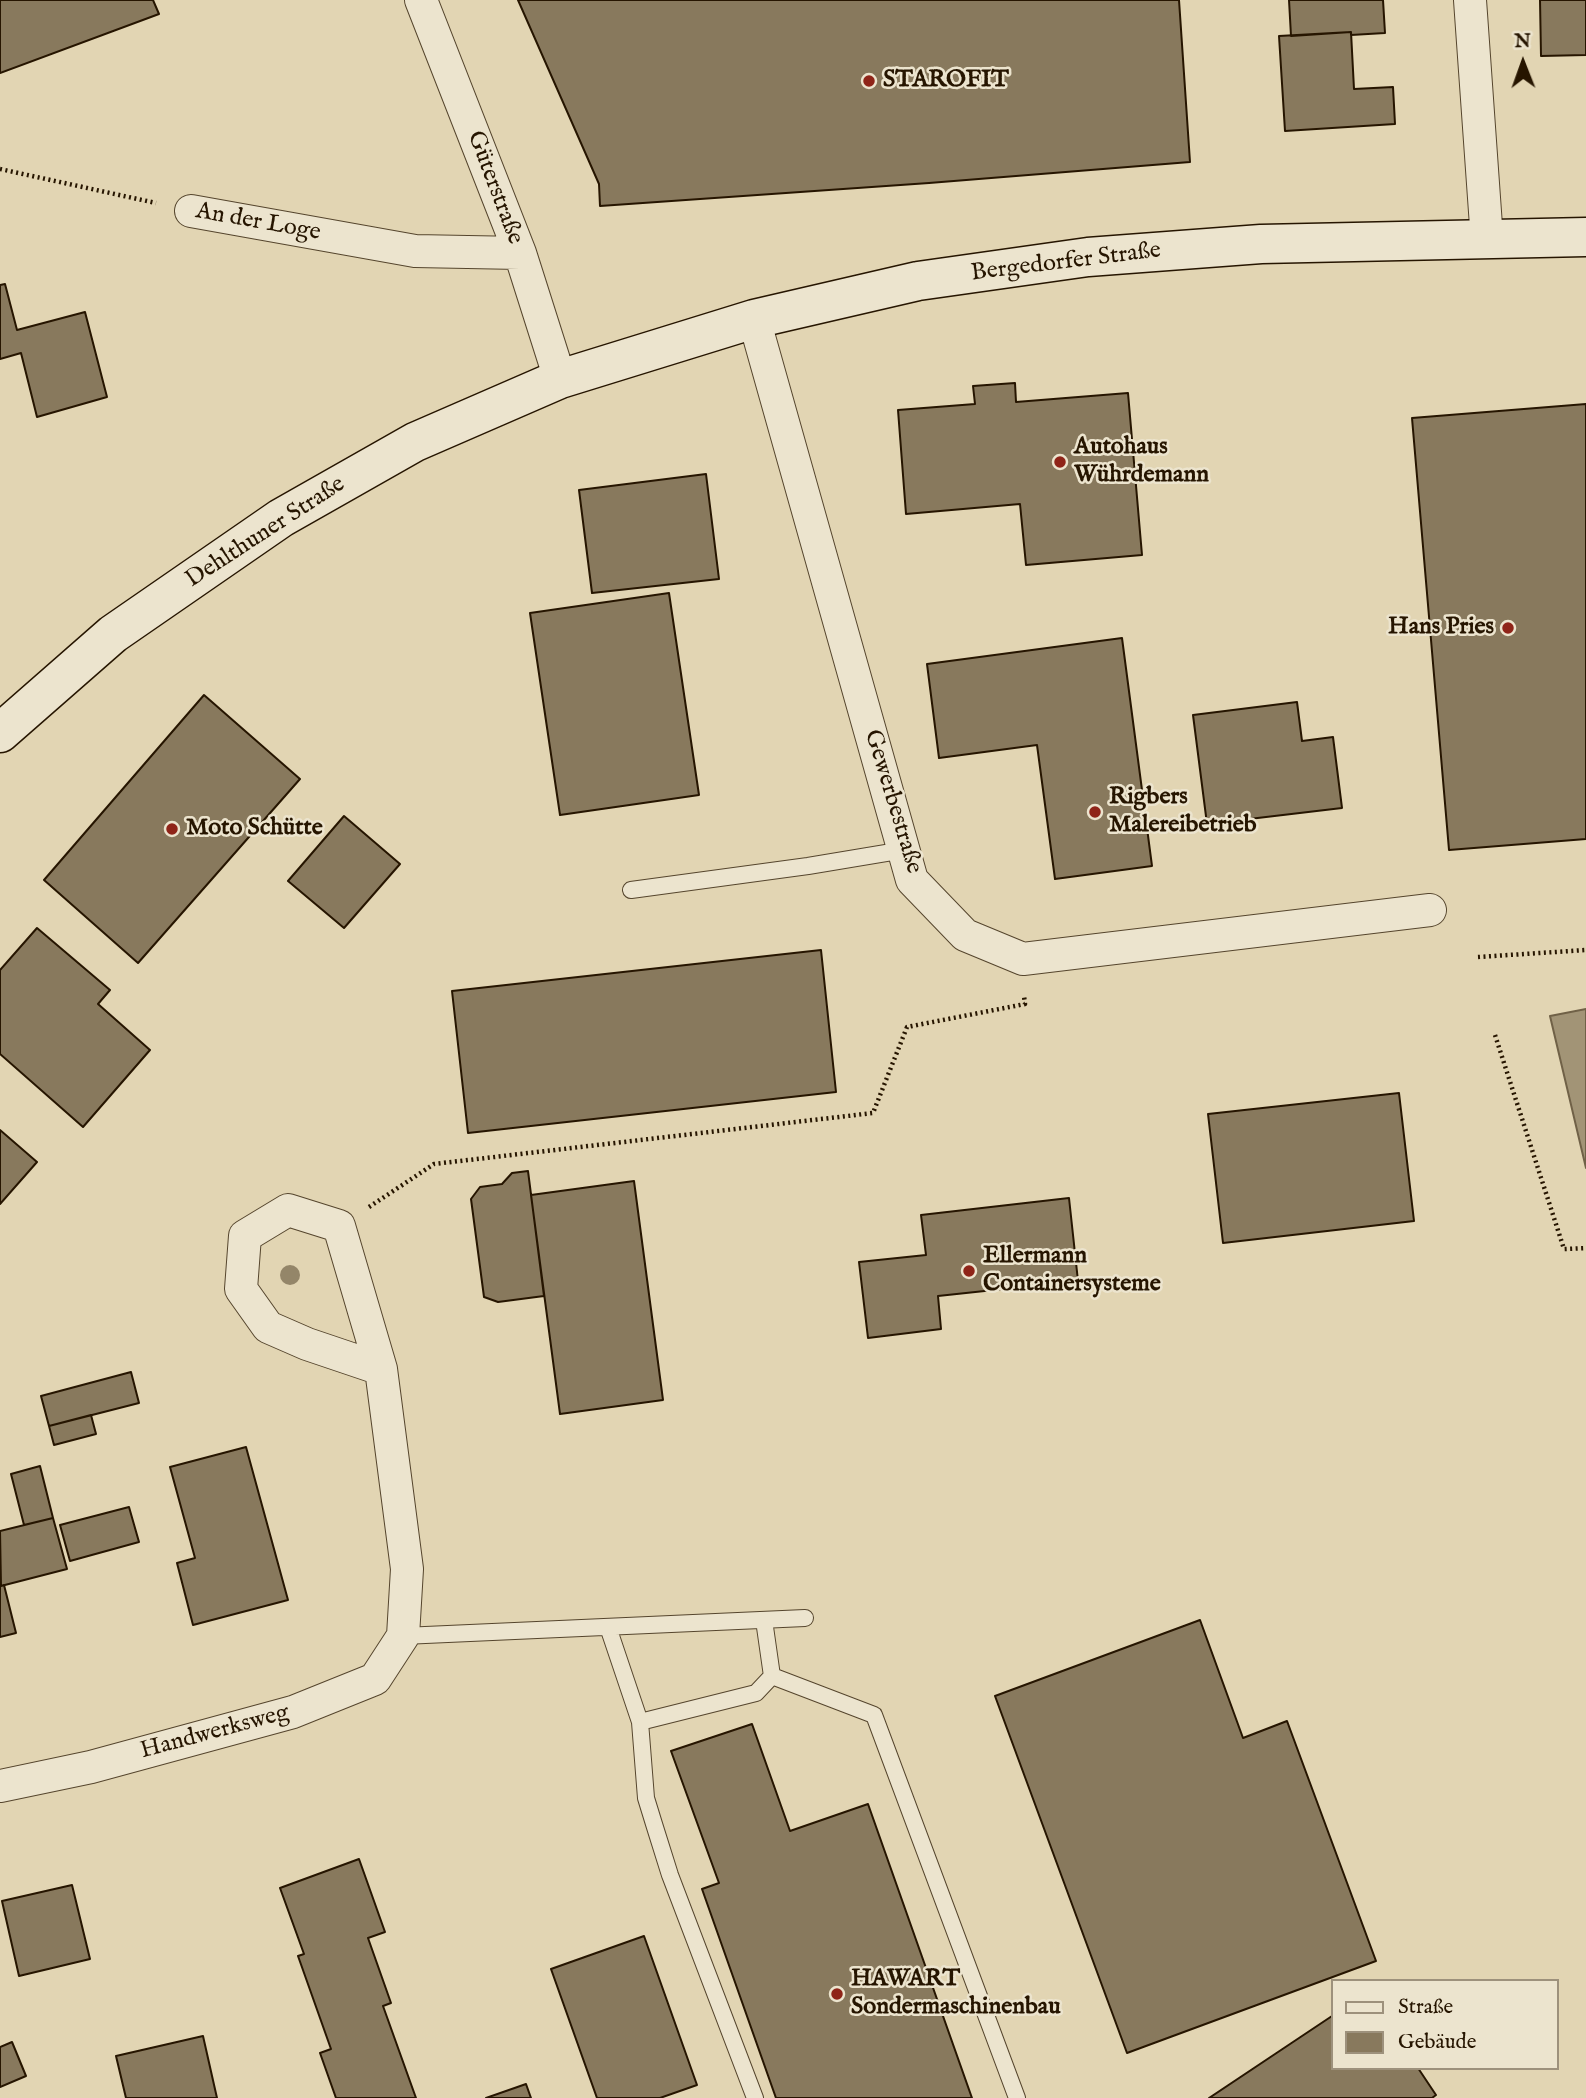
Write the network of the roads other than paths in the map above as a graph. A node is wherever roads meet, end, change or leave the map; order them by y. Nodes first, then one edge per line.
1 (421, 0) edge
2 (1470, 0) edge
3 (191, 211) road end
4 (1586, 237) edge
5 (1487, 240) junction
6 (520, 253) junction
7 (754, 319) junction
8 (560, 379) junction
9 (0, 733) edge
10 (904, 850) junction
11 (631, 890) dead end
12 (1430, 910) dead end
13 (382, 1370) junction
14 (805, 1618) dead end
15 (764, 1620) junction
16 (608, 1627) junction
17 (403, 1636) junction
18 (772, 1676) junction
19 (640, 1722) junction
20 (0, 1786) edge
21 (755, 2098) edge
22 (1017, 2098) edge

1 - 6 street, Güterstraße
2 - 5 street
3 - 6 street, An der Loge
4 - 5 street, Bergedorfer Straße
5 - 7 street, Bergedorfer Straße
6 - 8 street, Güterstraße
7 - 8 street, Bergedorfer Straße
7 - 10 street, Gewerbestraße
8 - 9 street, Dehlthuner Straße
10 - 11 lane
10 - 12 street, Gewerbestraße
13 - 13 street, Handwerksweg
13 - 17 street, Handwerksweg
14 - 15 lane
15 - 16 lane
15 - 18 lane
16 - 17 lane
16 - 19 lane
17 - 20 street, Handwerksweg
18 - 19 lane
18 - 22 lane
19 - 21 lane

